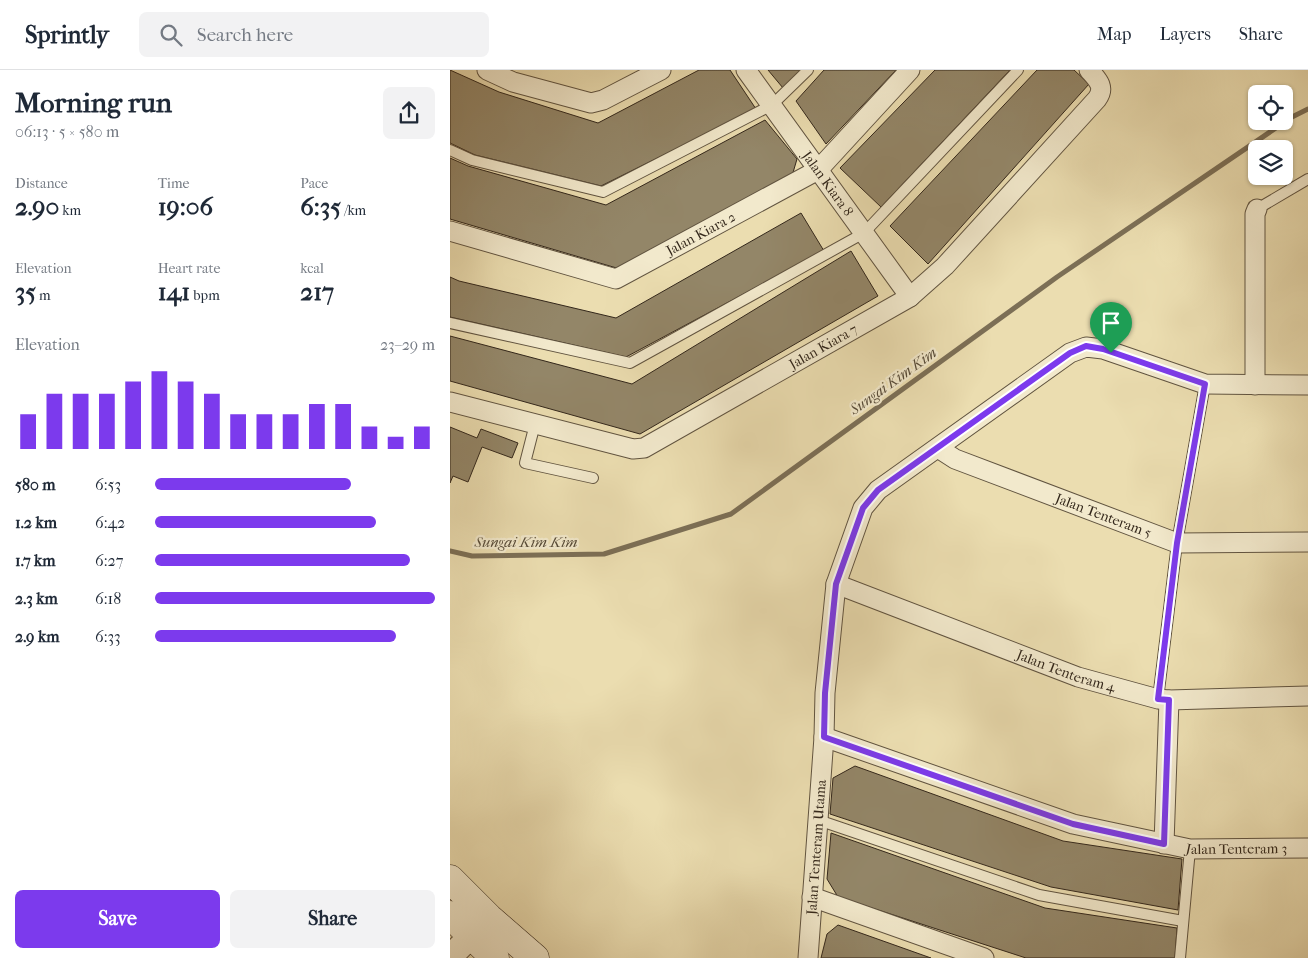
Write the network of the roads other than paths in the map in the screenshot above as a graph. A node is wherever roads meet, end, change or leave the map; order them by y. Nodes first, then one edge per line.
1 (487, 70) edge
2 (661, 70) edge
3 (746, 70) edge
4 (808, 70) edge
5 (910, 70) edge
6 (1018, 70) edge
7 (1089, 70) edge
8 (772, 106) junction
9 (450, 150) edge
10 (818, 170) junction
11 (1308, 179) edge
12 (1257, 209) joint
13 (450, 231) edge
14 (864, 232) junction
15 (910, 298) junction
16 (450, 323) edge
17 (1205, 384) junction
18 (1255, 385) junction
19 (1308, 385) edge
20 (450, 402) edge
21 (535, 424) junction
22 (938, 448) junction
23 (593, 478) dead end
24 (1308, 542) edge
25 (1177, 543) junction
26 (836, 584) junction
27 (1308, 696) edge
28 (1163, 699) junction
29 (824, 737) junction
30 (818, 820) junction
31 (1164, 844) junction
32 (1308, 848) edge
33 (1190, 849) junction
34 (450, 879) edge
35 (812, 896) junction
36 (450, 915) edge
37 (1183, 921) junction
38 (480, 927) junction
39 (450, 957) edge
40 (495, 958) edge
41 (535, 958) edge
42 (808, 958) edge
43 (984, 958) edge
44 (1180, 958) edge

1 - 2 street
3 - 8 street, Jalan Kiara 8
4 - 8 lane
5 - 10 street, Jalan Kiara 2
6 - 14 lane
7 - 15 street, Jalan Kiara 7
8 - 9 lane
8 - 10 street, Jalan Kiara 8
10 - 13 street, Jalan Kiara 2
10 - 14 street, Jalan Kiara 8
11 - 12 lane
12 - 18 street
14 - 15 street, Jalan Kiara 8
14 - 16 lane
15 - 21 street, Jalan Kiara 7
17 - 18 street
17 - 22 street, Jalan Tenteram Utama
17 - 25 lane
18 - 19 street
20 - 21 street, Jalan Kiara 7
21 - 23 lane
22 - 25 street, Jalan Tenteram 5
22 - 26 street, Jalan Tenteram Utama
24 - 25 street, Jalan Tenteram 5
25 - 28 lane
26 - 28 street, Jalan Tenteram 4
26 - 29 street, Jalan Tenteram Utama
27 - 28 street, Jalan Tenteram 4
28 - 31 street
29 - 30 street, Jalan Tenteram Utama
29 - 31 street, Jalan Tenteram 3
30 - 35 street, Jalan Tenteram Utama
30 - 37 lane
31 - 33 street, Jalan Tenteram 3
32 - 33 street, Jalan Tenteram 3
33 - 37 lane
34 - 38 main road
35 - 42 street, Jalan Tenteram Utama
35 - 43 street
36 - 38 main road
37 - 44 lane
38 - 39 street
38 - 40 main road
38 - 41 main road

